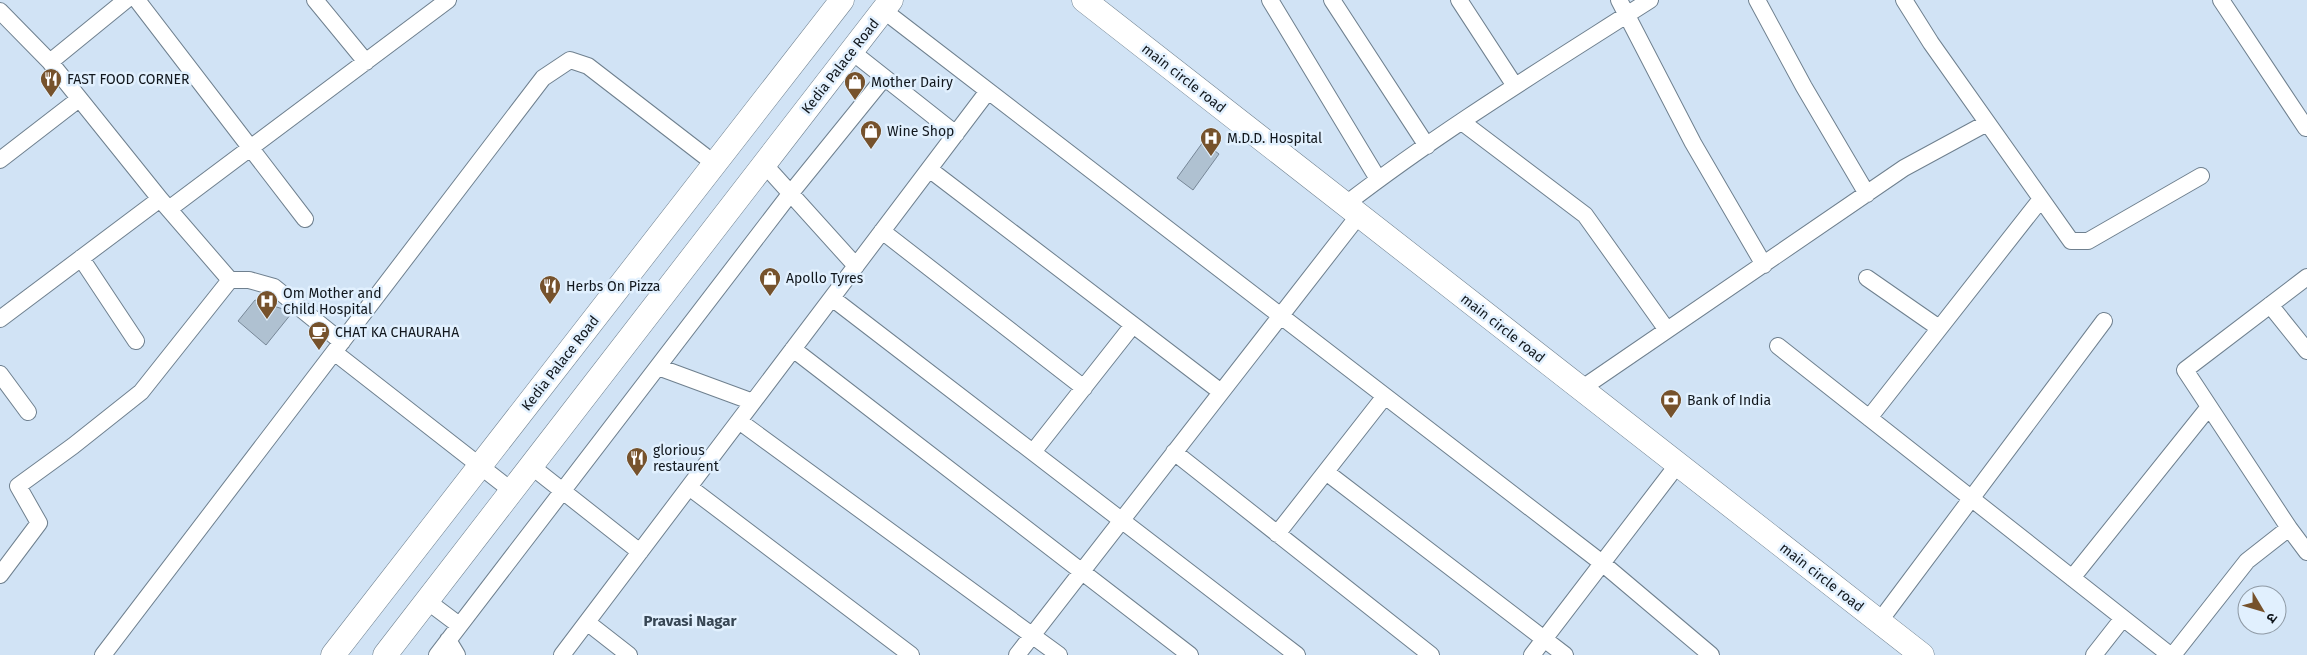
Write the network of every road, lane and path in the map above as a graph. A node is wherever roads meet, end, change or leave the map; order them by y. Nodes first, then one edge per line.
1 (126, 0) edge
2 (137, 0) edge
3 (315, 0) edge
4 (448, 0) edge
5 (842, 0) edge
6 (1084, 0) edge
7 (1270, 0) edge
8 (1332, 0) edge
9 (1459, 0) edge
10 (1619, 0) edge
11 (1650, 0) edge
12 (1757, 0) edge
13 (1904, 0) edge
14 (2221, 0) edge
15 (887, 5) edge
16 (0, 11) edge
17 (1627, 14) junction
18 (851, 52) junction
19 (50, 62) junction
20 (366, 62) junction
21 (884, 78) junction
22 (1515, 86) junction
23 (988, 91) junction
24 (79, 99) junction
25 (1462, 122) junction
26 (1987, 123) junction
27 (2306, 128) dead end
28 (956, 134) junction
29 (1427, 146) junction
30 (250, 148) junction
31 (0, 160) edge
32 (715, 164) junction
33 (764, 164) junction
34 (929, 169) junction
35 (2201, 176) dead end
36 (1378, 179) junction
37 (790, 194) junction
38 (1867, 194) junction
39 (2040, 199) junction
40 (165, 204) junction
41 (1352, 210) junction
42 (304, 219) dead end
43 (882, 231) junction
44 (81, 258) junction
45 (856, 266) junction
46 (1764, 266) junction
47 (2307, 277) edge
48 (1867, 278) dead end
49 (230, 280) junction
50 (832, 298) junction
51 (2270, 305) junction
52 (1280, 316) junction
53 (0, 319) edge
54 (2104, 322) dead end
55 (1133, 325) junction
56 (1939, 328) junction
57 (1667, 330) junction
58 (136, 341) dead end
59 (1778, 346) dead end
60 (338, 347) junction
61 (793, 349) junction
62 (2307, 351) edge
63 (658, 367) junction
64 (0, 374) edge
65 (1084, 388) junction
66 (1581, 389) junction
67 (1221, 392) junction
68 (1385, 396) junction
69 (753, 402) junction
70 (2209, 407) junction
71 (28, 412) dead end
72 (1869, 418) junction
73 (739, 421) junction
74 (1034, 452) junction
75 (1174, 452) junction
76 (1678, 464) junction
77 (480, 465) junction
78 (531, 466) junction
79 (1326, 472) junction
80 (689, 487) junction
81 (512, 491) junction
82 (562, 491) junction
83 (1971, 499) junction
84 (1122, 520) junction
85 (2289, 528) junction
86 (1277, 534) junction
87 (640, 552) junction
88 (2307, 552) edge
89 (1602, 563) junction
90 (1082, 571) junction
91 (0, 575) edge
92 (2072, 578) junction
93 (427, 601) junction
94 (2123, 618) junction
95 (1879, 622) junction
96 (588, 623) junction
97 (459, 625) junction
98 (1032, 635) junction
99 (448, 640) junction
100 (1543, 640) junction
101 (103, 655) edge
102 (333, 655) edge
103 (385, 655) edge
104 (437, 655) edge
105 (457, 655) edge
106 (562, 655) edge
107 (629, 655) edge
108 (911, 655) edge
109 (1017, 655) edge
110 (1059, 655) edge
111 (1190, 655) edge
112 (1297, 655) edge
113 (1431, 655) edge
114 (1532, 655) edge
115 (1565, 655) edge
116 (1712, 655) edge
117 (1922, 655) edge
118 (2094, 655) edge
119 (2172, 655) edge

1 - 19 street
2 - 30 street
3 - 20 street
4 - 20 street
5 - 32 street, Kedia Palace Road
6 - 41 street, main circle road
7 - 36 street
8 - 29 street
9 - 22 street
10 - 17 street
11 - 17 street
12 - 38 street
13 - 26 street
14 - 27 street
15 - 18 street, Kedia Palace Road
15 - 23 street
16 - 19 street
17 - 22 street
17 - 46 street
18 - 21 street
18 - 33 street, Kedia Palace Road
19 - 24 street
20 - 30 street
21 - 28 street
21 - 37 street
22 - 25 street
23 - 28 street
23 - 52 street
24 - 31 street
24 - 40 street
25 - 29 street
25 - 57 street
26 - 38 street
26 - 39 street
28 - 34 street
29 - 36 street
30 - 40 street
30 - 42 street
32 - 60 street
32 - 77 street, Kedia Palace Road
33 - 37 street
33 - 78 street, Kedia Palace Road
34 - 43 street
34 - 55 street
35 - 39 street
36 - 41 street
37 - 45 street
37 - 63 street
38 - 46 street
39 - 56 street
40 - 44 street
40 - 49 street
41 - 52 street
41 - 66 street, main circle road
43 - 45 street
43 - 65 street
44 - 53 street
44 - 58 street
45 - 50 street
46 - 57 street
47 - 51 street
48 - 56 street
49 - 60 street
49 - 91 street
50 - 61 street
50 - 74 street
51 - 62 street
51 - 70 street
52 - 67 street
52 - 68 street
54 - 83 street
55 - 65 street
55 - 67 street
56 - 72 street
57 - 66 street
59 - 72 street
60 - 77 street
60 - 101 street
61 - 69 street
61 - 90 street
63 - 69 street
63 - 82 street
64 - 71 street
65 - 74 street
66 - 76 street, main circle road
67 - 75 street
68 - 79 street
68 - 89 street
69 - 73 street
70 - 85 street
70 - 92 street
72 - 83 street
73 - 80 street
73 - 98 street
74 - 84 street
75 - 84 street
75 - 86 street
76 - 89 street
76 - 95 street, main circle road
77 - 81 street
77 - 102 street, Kedia Palace Road
78 - 81 street, Kedia Palace Road
78 - 82 street
79 - 86 street
79 - 100 street
80 - 87 street
80 - 108 street
81 - 93 street, Kedia Palace Road
82 - 87 street
82 - 97 street
83 - 92 street
83 - 95 street
84 - 90 street
84 - 112 street
85 - 88 street
85 - 119 street
86 - 113 street
87 - 96 street
89 - 100 street
89 - 116 street
90 - 98 street
90 - 111 street
92 - 94 street
93 - 97 street
93 - 103 street, Kedia Palace Road
94 - 118 street
94 - 119 street
95 - 117 street, main circle road
96 - 106 street
96 - 107 street
97 - 99 street
98 - 109 street
98 - 110 street
99 - 104 street
99 - 105 street
100 - 114 street
100 - 115 street

